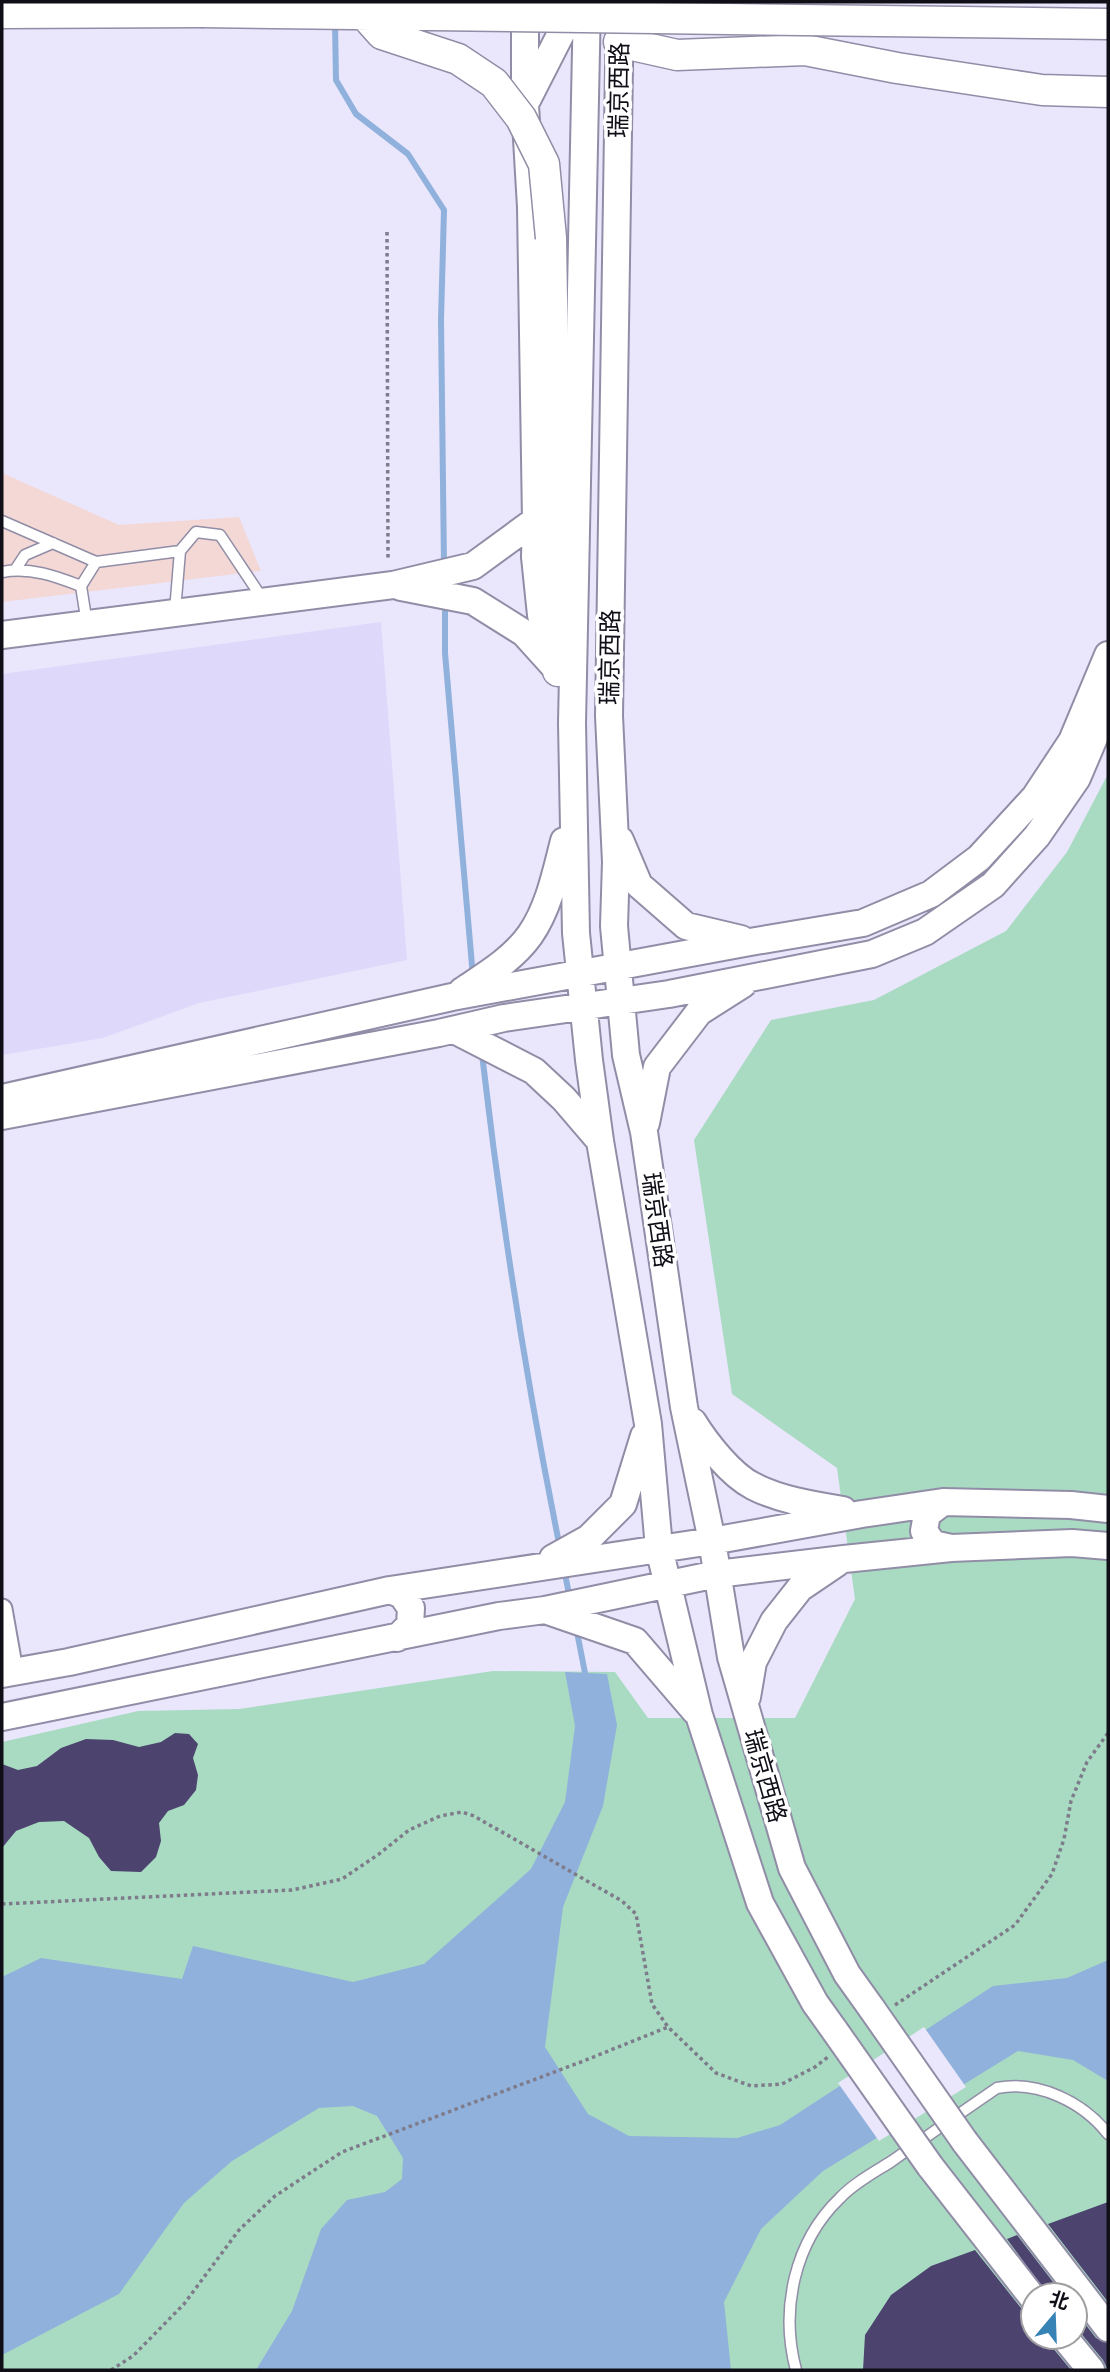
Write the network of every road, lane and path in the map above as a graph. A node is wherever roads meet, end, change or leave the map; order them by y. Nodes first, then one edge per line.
1 (525, 2) edge
2 (577, 2) edge
3 (587, 2) edge
4 (620, 2) edge
5 (2, 13) edge
6 (365, 15) junction
7 (1108, 24) edge
8 (619, 42) junction
9 (1108, 92) edge
10 (525, 105) junction
11 (387, 232) dead end
12 (536, 520) junction
13 (2, 521) edge
14 (53, 543) junction
15 (180, 551) junction
16 (388, 559) dead end
17 (96, 562) junction
18 (15, 570) junction
19 (2, 572) edge
20 (394, 585) junction
21 (81, 586) junction
22 (264, 602) junction
23 (175, 613) junction
24 (87, 624) junction
25 (2, 635) edge
26 (1108, 654) edge
27 (558, 671) junction
28 (1108, 705) edge
29 (572, 723) junction
30 (572, 812) junction
31 (614, 826) junction
32 (750, 942) junction
33 (618, 967) junction
34 (580, 974) junction
35 (758, 975) junction
36 (501, 976) junction
37 (621, 1001) junction
38 (584, 1006) junction
39 (447, 1031) junction
40 (2, 1098) edge
41 (2, 1116) edge
42 (644, 1132) junction
43 (600, 1141) junction
44 (684, 1407) junction
45 (648, 1424) junction
46 (943, 1502) junction
47 (1108, 1509) edge
48 (862, 1514) junction
49 (712, 1541) junction
50 (1108, 1546) edge
51 (659, 1548) junction
52 (951, 1548) junction
53 (844, 1559) junction
54 (538, 1566) junction
55 (717, 1574) junction
56 (668, 1584) junction
57 (390, 1590) junction
58 (2, 1609) edge
59 (545, 1610) junction
60 (397, 1638) junction
61 (8, 1672) edge
62 (745, 1706) junction
63 (699, 1715) junction
64 (2, 1717) edge
65 (1108, 1733) edge
66 (2, 1904) edge
67 (883, 2007) junction
68 (668, 2027) junction
69 (835, 2041) junction
70 (1108, 2134) edge
71 (1019, 2281) edge
72 (1108, 2328) edge
73 (1075, 2351) edge
74 (111, 2370) edge
75 (796, 2370) edge
76 (1091, 2370) edge

1 - 10 street
2 - 10 street
3 - 29 street, 瑞京西路
4 - 8 street, 瑞京西路
5 - 6 main road, bridge
6 - 7 main road, bridge
6 - 27 main road, bridge
8 - 9 main road
8 - 31 street, 瑞京西路
10 - 12 street
11 - 16 path
12 - 20 street
12 - 27 street
13 - 14 lane
14 - 17 lane
14 - 18 lane
15 - 17 lane
15 - 22 lane
15 - 23 lane
17 - 21 lane
18 - 19 lane
18 - 21 lane
20 - 22 street
20 - 27 street
21 - 24 lane
22 - 23 street
23 - 24 street
24 - 25 street
26 - 32 street
27 - 29 street
28 - 35 street
29 - 30 street, 瑞京西路
30 - 34 street, 瑞京西路
30 - 36 street
31 - 32 street
31 - 33 street, 瑞京西路
32 - 33 street
33 - 34 street
33 - 37 street, 瑞京西路
34 - 36 street
34 - 38 street, 瑞京西路
35 - 37 street
35 - 42 street
36 - 40 street
37 - 38 street
37 - 42 street, 瑞京西路
38 - 39 street
38 - 43 street, 瑞京西路
39 - 41 street
39 - 43 street
42 - 44 street, 瑞京西路
43 - 45 street, 瑞京西路
44 - 48 street
44 - 49 street, 瑞京西路
45 - 51 street, 瑞京西路
45 - 54 street
46 - 47 street
46 - 48 street
46 - 52 street
48 - 49 street
49 - 51 street
49 - 55 street, 瑞京西路
50 - 52 street
51 - 54 street
51 - 56 street, 瑞京西路
52 - 53 street
53 - 55 street
53 - 62 street
54 - 57 street
55 - 56 street
55 - 62 street, 瑞京西路
56 - 59 street
56 - 63 street, 瑞京西路
57 - 60 street
57 - 61 street
58 - 61 street
59 - 60 street
59 - 63 street
60 - 64 street
62 - 67 street, 瑞京西路
63 - 69 street, 瑞京西路
65 - 67 path
66 - 68 path
67 - 72 street, 瑞京西路, bridge
68 - 69 path
68 - 74 path
69 - 71 street, 瑞京西路, bridge
70 - 75 lane
73 - 76 street

